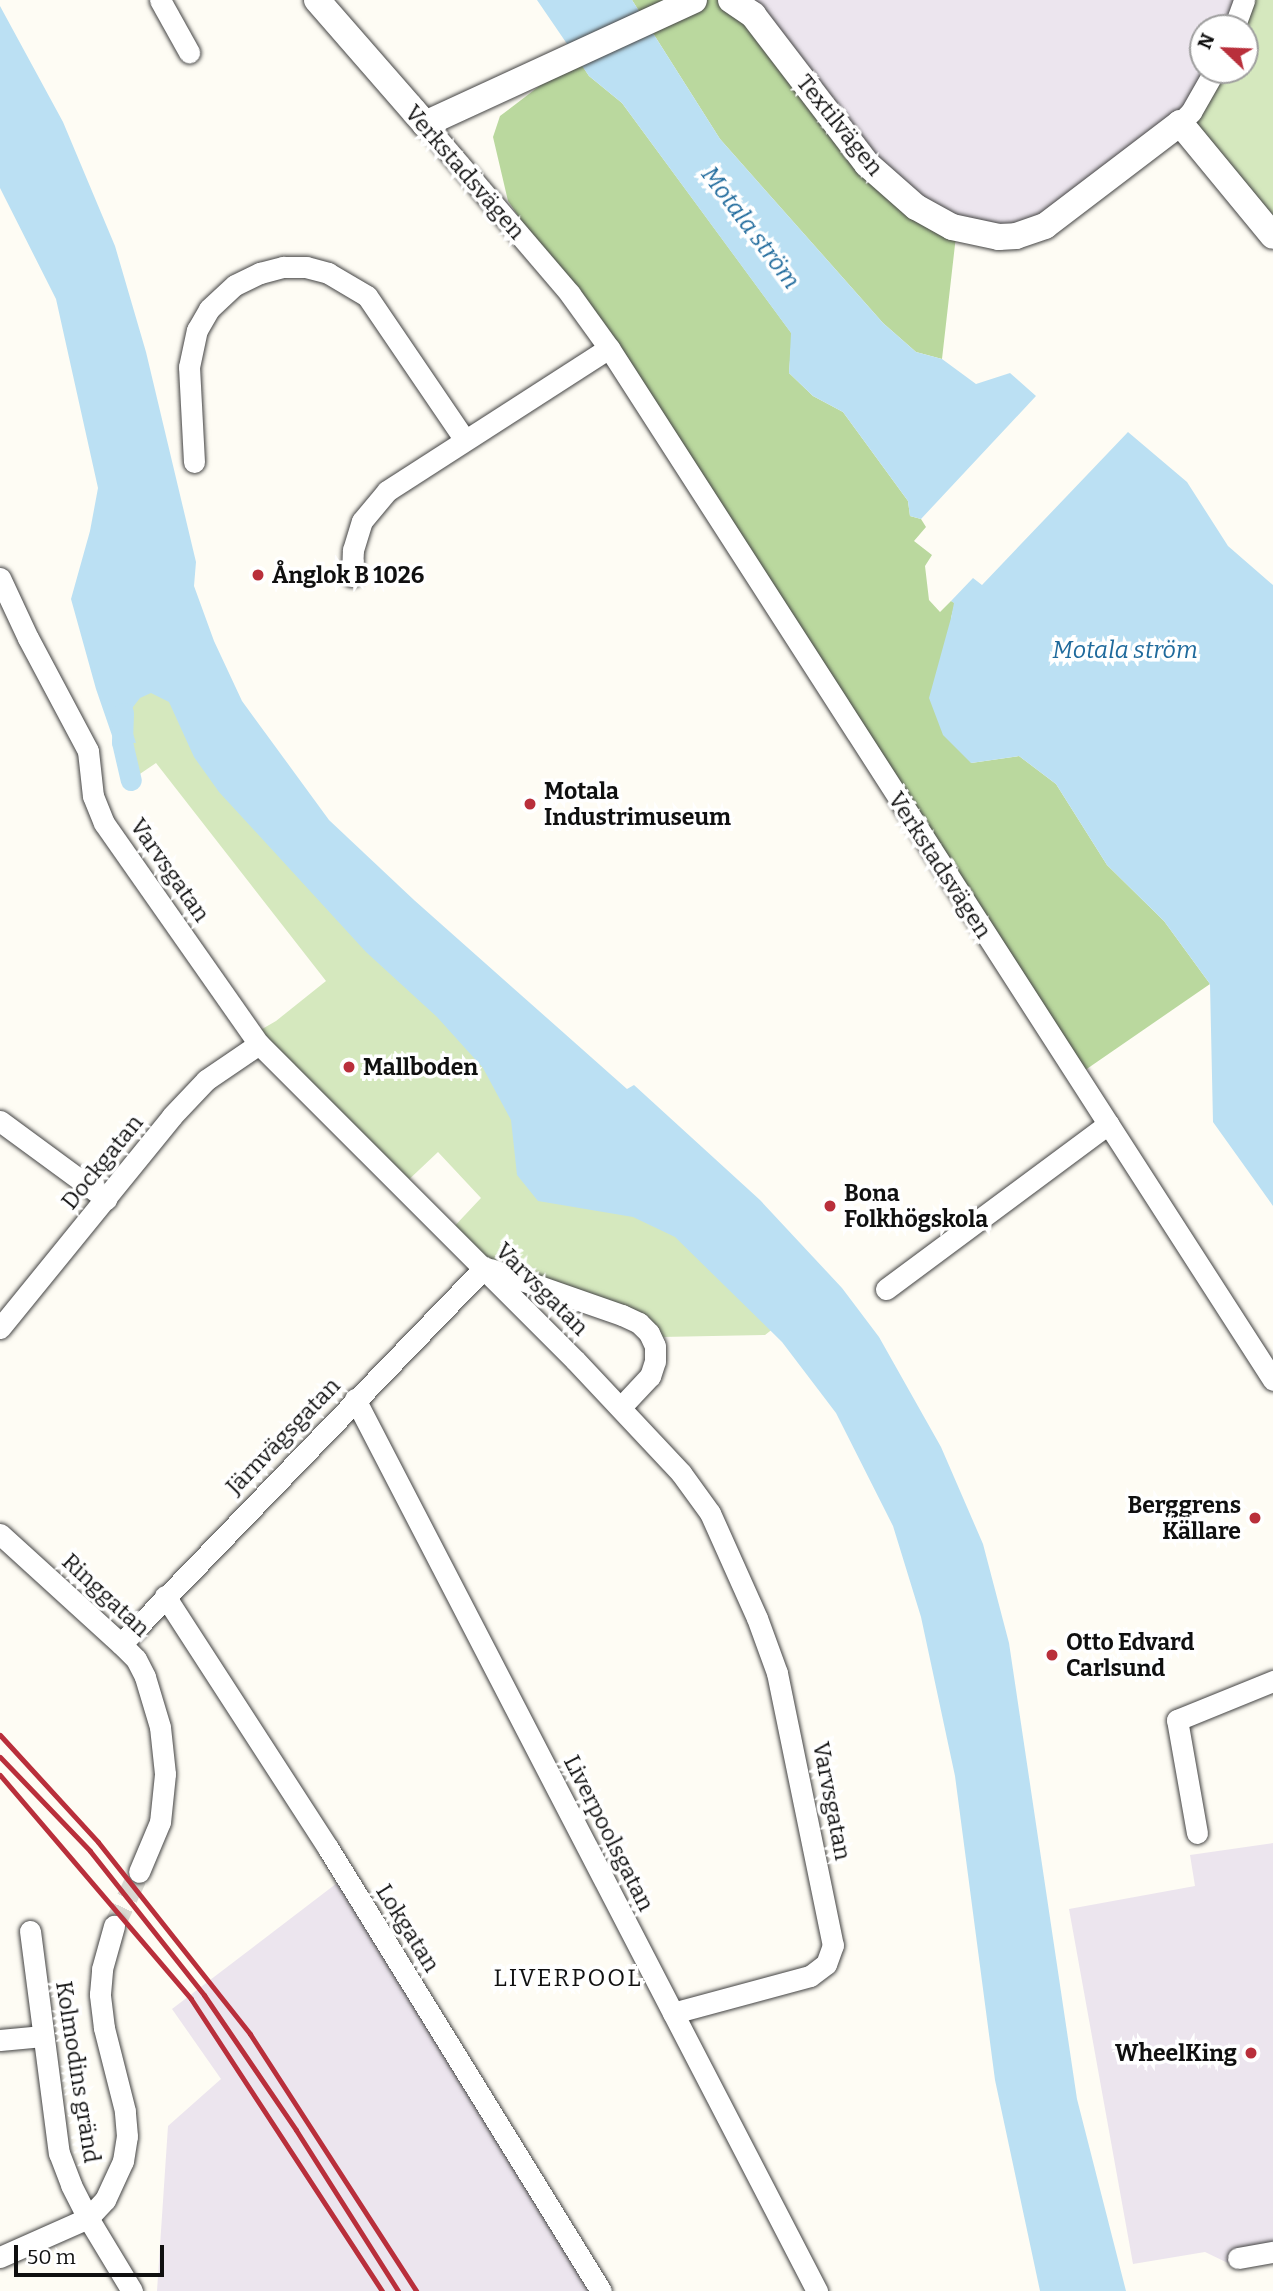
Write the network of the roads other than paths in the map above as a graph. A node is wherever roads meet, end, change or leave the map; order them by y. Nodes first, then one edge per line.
1 (160, 0) edge
2 (317, 0) edge
3 (694, 0) edge
4 (732, 0) edge
5 (190, 52) dead end
6 (1206, 84) edge
7 (1180, 123) junction
8 (425, 124) junction
9 (1273, 236) edge
10 (609, 348) junction
11 (465, 440) junction
12 (194, 463) dead end
13 (352, 576) dead end
14 (1, 583) edge
15 (259, 1044) junction
16 (0, 1121) edge
17 (1108, 1124) junction
18 (106, 1199) junction
19 (485, 1268) junction
20 (886, 1290) dead end
21 (0, 1328) edge
22 (1273, 1380) edge
23 (355, 1399) junction
24 (621, 1407) junction
25 (0, 1534) edge
26 (165, 1596) junction
27 (121, 1644) junction
28 (1273, 1681) edge
29 (1197, 1833) dead end
30 (139, 1872) tunnel mouth
31 (114, 1926) tunnel mouth
32 (30, 1931) dead end
33 (673, 2013) junction
34 (43, 2036) junction
35 (0, 2040) edge
36 (88, 2218) junction
37 (1273, 2252) edge
38 (2, 2254) edge
39 (1238, 2258) dead end
40 (132, 2291) edge
41 (601, 2291) edge
42 (817, 2291) edge

1 - 5 street
2 - 8 street, Verkstadsvägen
3 - 8 street
4 - 7 street, Textilvägen
6 - 7 street
7 - 9 street
8 - 10 street, Verkstadsvägen
10 - 11 street
10 - 17 street, Verkstadsvägen
11 - 12 street
11 - 13 street
14 - 15 street, Varvsgatan
15 - 18 street, Dockgatan
15 - 19 street, Varvsgatan
16 - 18 street
17 - 20 street
17 - 22 street, Verkstadsvägen
18 - 21 street, Dockgatan
19 - 23 street, Järnvägsgatan
19 - 24 street, Varvsgatan
19 - 24 street
23 - 26 street, Järnvägsgatan
23 - 33 street, Liverpoolsgatan
24 - 33 street, Varvsgatan
25 - 27 street, Ringgatan
26 - 27 street, Järnvägsgatan
26 - 41 street, Lokgatan
27 - 30 street, Ringgatan
28 - 29 street
31 - 36 street
32 - 34 street, Kolmodins gränd
33 - 42 street, Liverpoolsgatan
34 - 35 street
34 - 36 street, Kolmodins gränd
36 - 38 street
36 - 40 street, Kolmodins gränd
37 - 39 street

